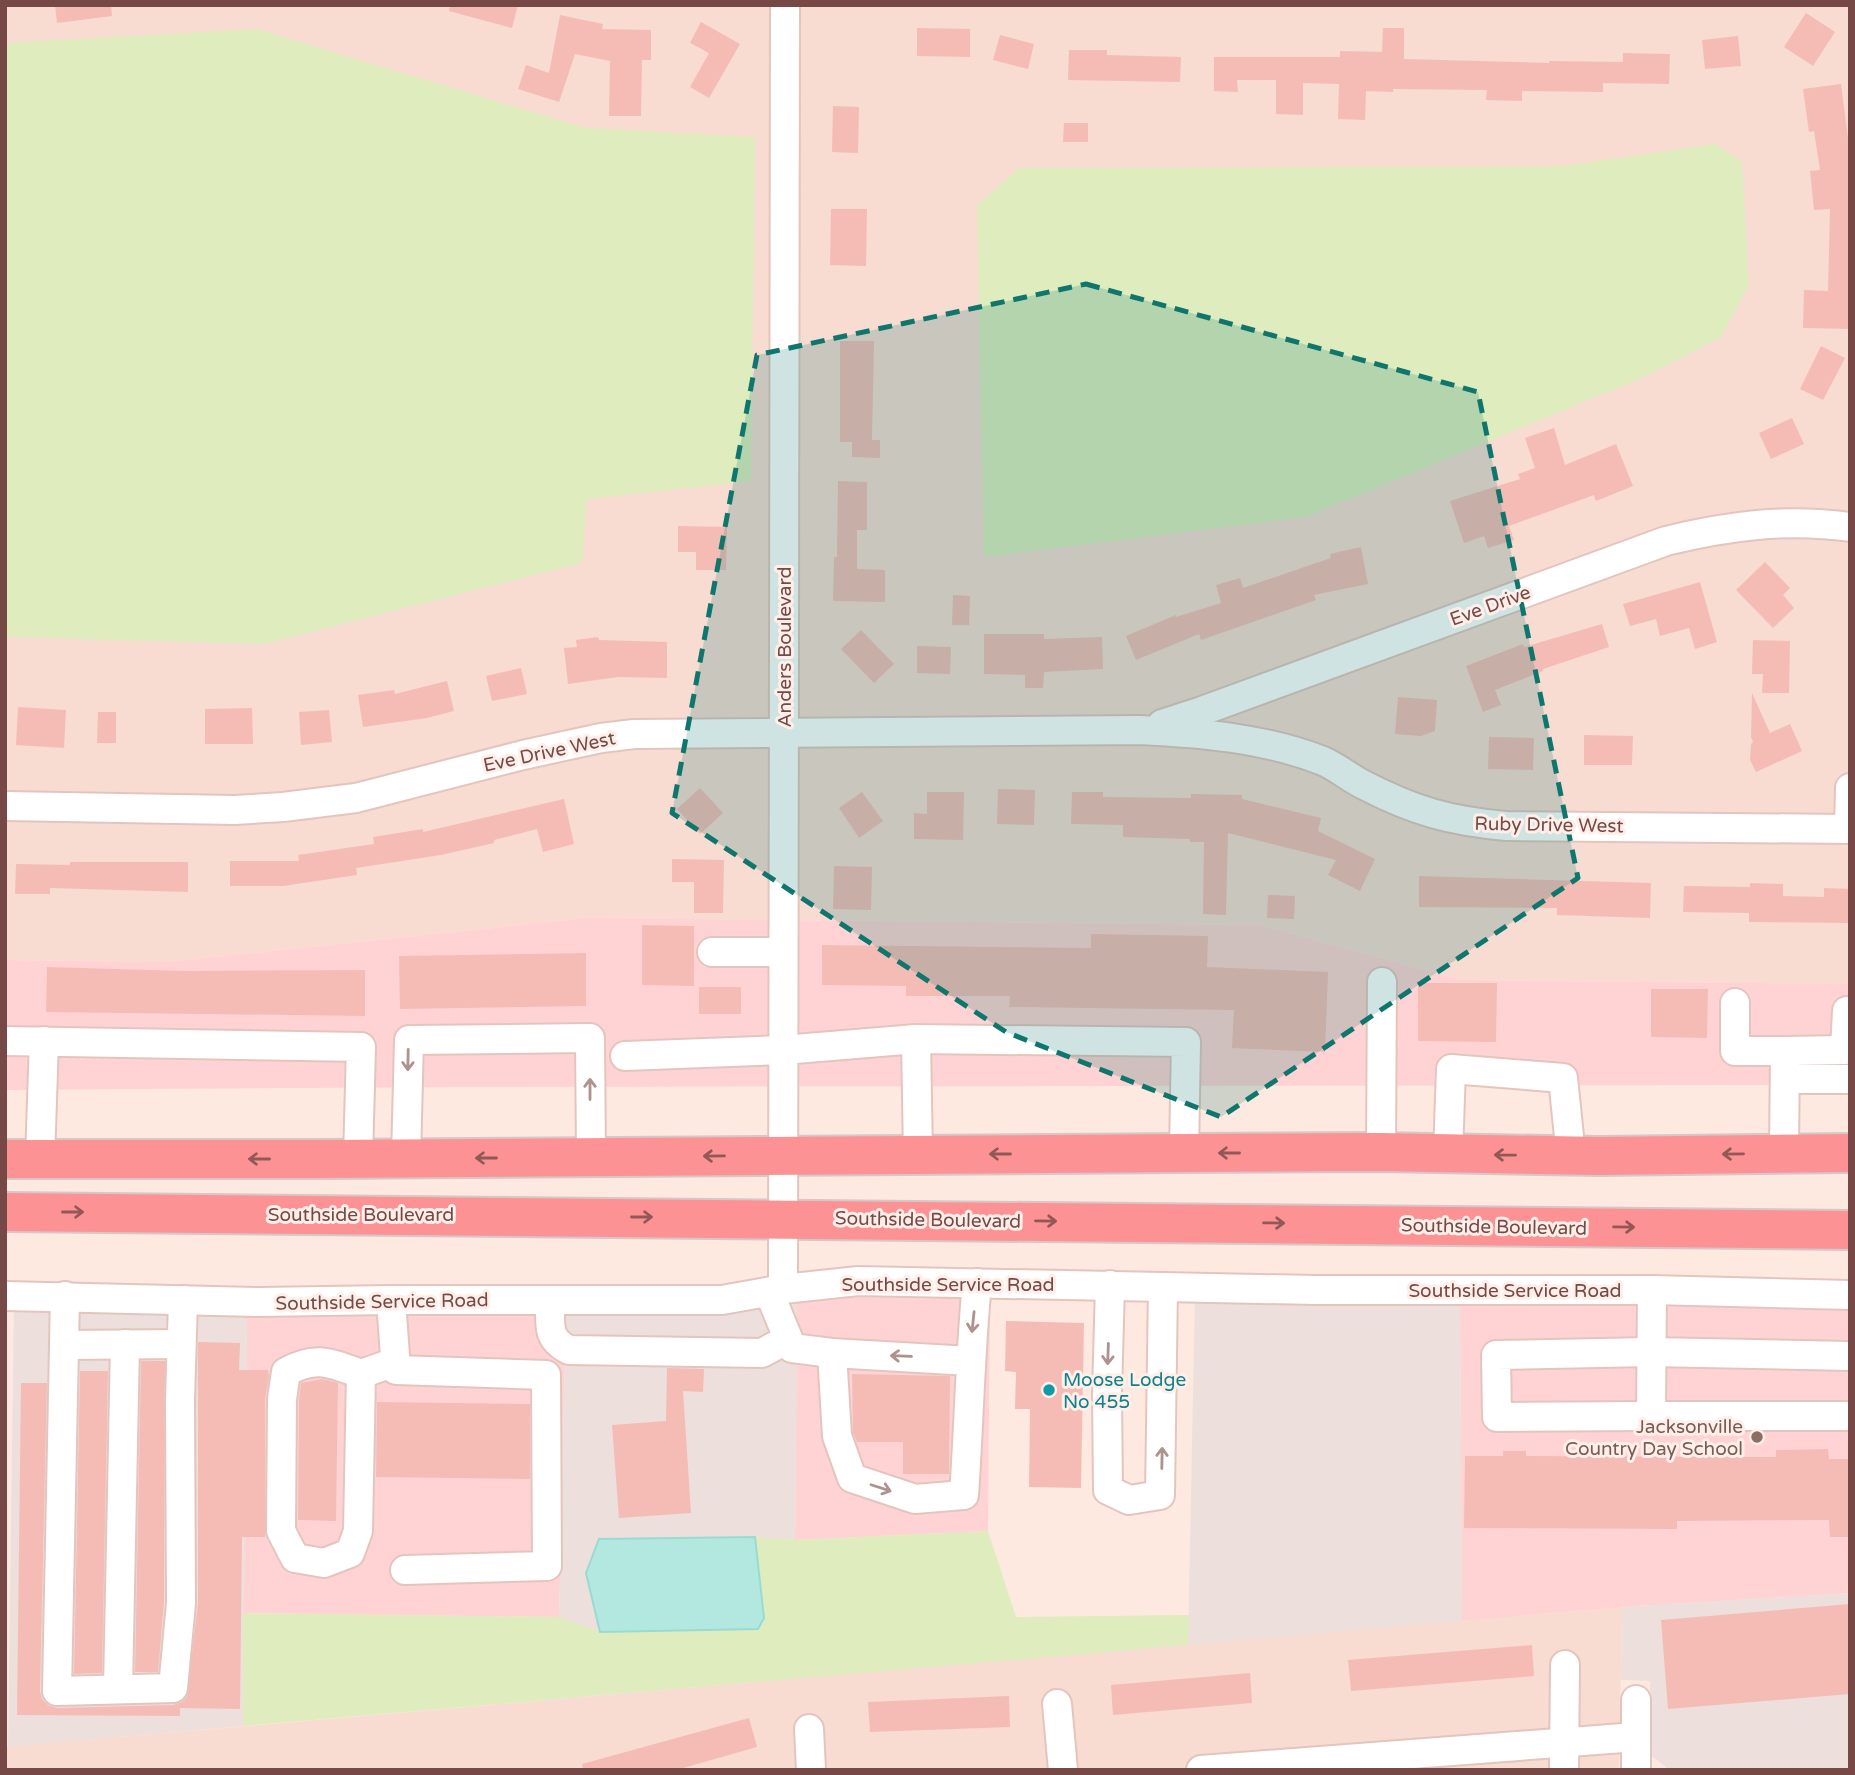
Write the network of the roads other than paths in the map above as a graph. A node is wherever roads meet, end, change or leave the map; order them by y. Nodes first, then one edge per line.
1 (785, 5) edge
2 (1850, 527) edge
3 (1139, 730) junction
4 (784, 733) junction
5 (1850, 788) edge
6 (5, 807) edge
7 (1849, 830) edge
8 (712, 952) dead end
9 (783, 952) junction
10 (1382, 982) dead end
11 (1735, 1003) dead end
12 (1847, 1011) dead end
13 (916, 1040) junction
14 (5, 1041) edge
15 (44, 1041) junction
16 (783, 1050) junction
17 (1785, 1051) junction
18 (625, 1056) dead end
19 (1785, 1079) junction
20 (1850, 1079) edge
21 (1381, 1152) junction
22 (1184, 1153) junction
23 (1448, 1153) junction
24 (1850, 1153) edge
25 (1784, 1154) junction
26 (782, 1155) junction
27 (918, 1155) junction
28 (1571, 1156) junction
29 (591, 1157) junction
30 (406, 1158) junction
31 (23, 1159) edge
32 (358, 1159) junction
33 (5, 1212) edge
34 (782, 1217) junction
35 (1850, 1230) edge
36 (977, 1283) junction
37 (1110, 1285) junction
38 (1163, 1287) junction
39 (1651, 1290) junction
40 (776, 1291) junction
41 (1850, 1295) edge
42 (5, 1296) edge
43 (65, 1296) junction
44 (183, 1300) junction
45 (391, 1300) junction
46 (550, 1300) junction
47 (788, 1339) junction
48 (124, 1344) junction
49 (181, 1344) junction
50 (64, 1345) junction
51 (1650, 1352) junction
52 (832, 1353) junction
53 (1850, 1356) edge
54 (970, 1361) junction
55 (395, 1362) junction
56 (361, 1374) junction
57 (1651, 1416) junction
58 (1850, 1416) edge
59 (405, 1570) dead end
60 (1565, 1665) dead end
61 (118, 1689) junction
62 (1636, 1700) dead end
63 (1057, 1704) dead end
64 (809, 1728) dead end
65 (1636, 1737) junction
66 (1564, 1756) edge
67 (1313, 1765) edge
68 (811, 1770) edge
69 (1063, 1770) edge
70 (1201, 1770) edge
71 (1636, 1770) edge

1 - 4 street, Anders Boulevard
2 - 3 street, Eve Drive
3 - 4 street, Eve Drive West
3 - 7 street, Ruby Drive West
4 - 6 street, Eve Drive West
4 - 9 street, Anders Boulevard
5 - 7 street
8 - 9 street
9 - 16 street, Anders Boulevard
10 - 21 street
11 - 17 street
12 - 17 street
13 - 16 street
13 - 22 street
13 - 27 street
14 - 15 street
15 - 31 street
15 - 32 street
16 - 18 street
16 - 26 street, Anders Boulevard
17 - 19 street
19 - 20 street
19 - 25 street
21 -> 22 highway
21 - 23 highway
22 -> 27 highway
28 -> 23 highway
23 - 28 street
24 - 25 highway
25 -> 28 highway
26 - 27 highway
26 -> 29 highway
26 - 34 street, Anders Boulevard
29 -> 30 highway
29 -> 30 street
30 - 32 highway
32 -> 31 highway
33 -> 34 highway, Southside Boulevard
34 -> 35 highway, Southside Boulevard
34 - 40 street, Anders Boulevard
36 - 37 street, Southside Service Road
36 - 40 street, Southside Service Road
36 -> 54 street
37 - 38 street, Southside Service Road
37 -> 38 street
38 - 39 street, Southside Service Road
39 - 41 street, Southside Service Road
39 - 51 street
40 - 46 street, Southside Service Road
40 - 47 street
42 - 43 street, Southside Service Road
43 - 44 street, Southside Service Road
43 - 50 street
44 - 45 street, Southside Service Road
44 - 49 street
45 - 46 street, Southside Service Road
45 - 55 street
46 - 47 street
47 - 52 street
48 - 49 street
48 - 50 street
48 - 61 street
49 - 61 street
50 - 61 street
51 - 53 street
51 - 57 street
51 - 57 street
54 -> 52 street
52 -> 54 street
55 - 56 street
55 - 59 street
56 - 56 street
57 - 58 street
60 - 66 street
62 - 65 street
63 - 69 street
64 - 68 street
65 - 66 street
65 - 71 street
66 - 67 street
67 - 70 street

